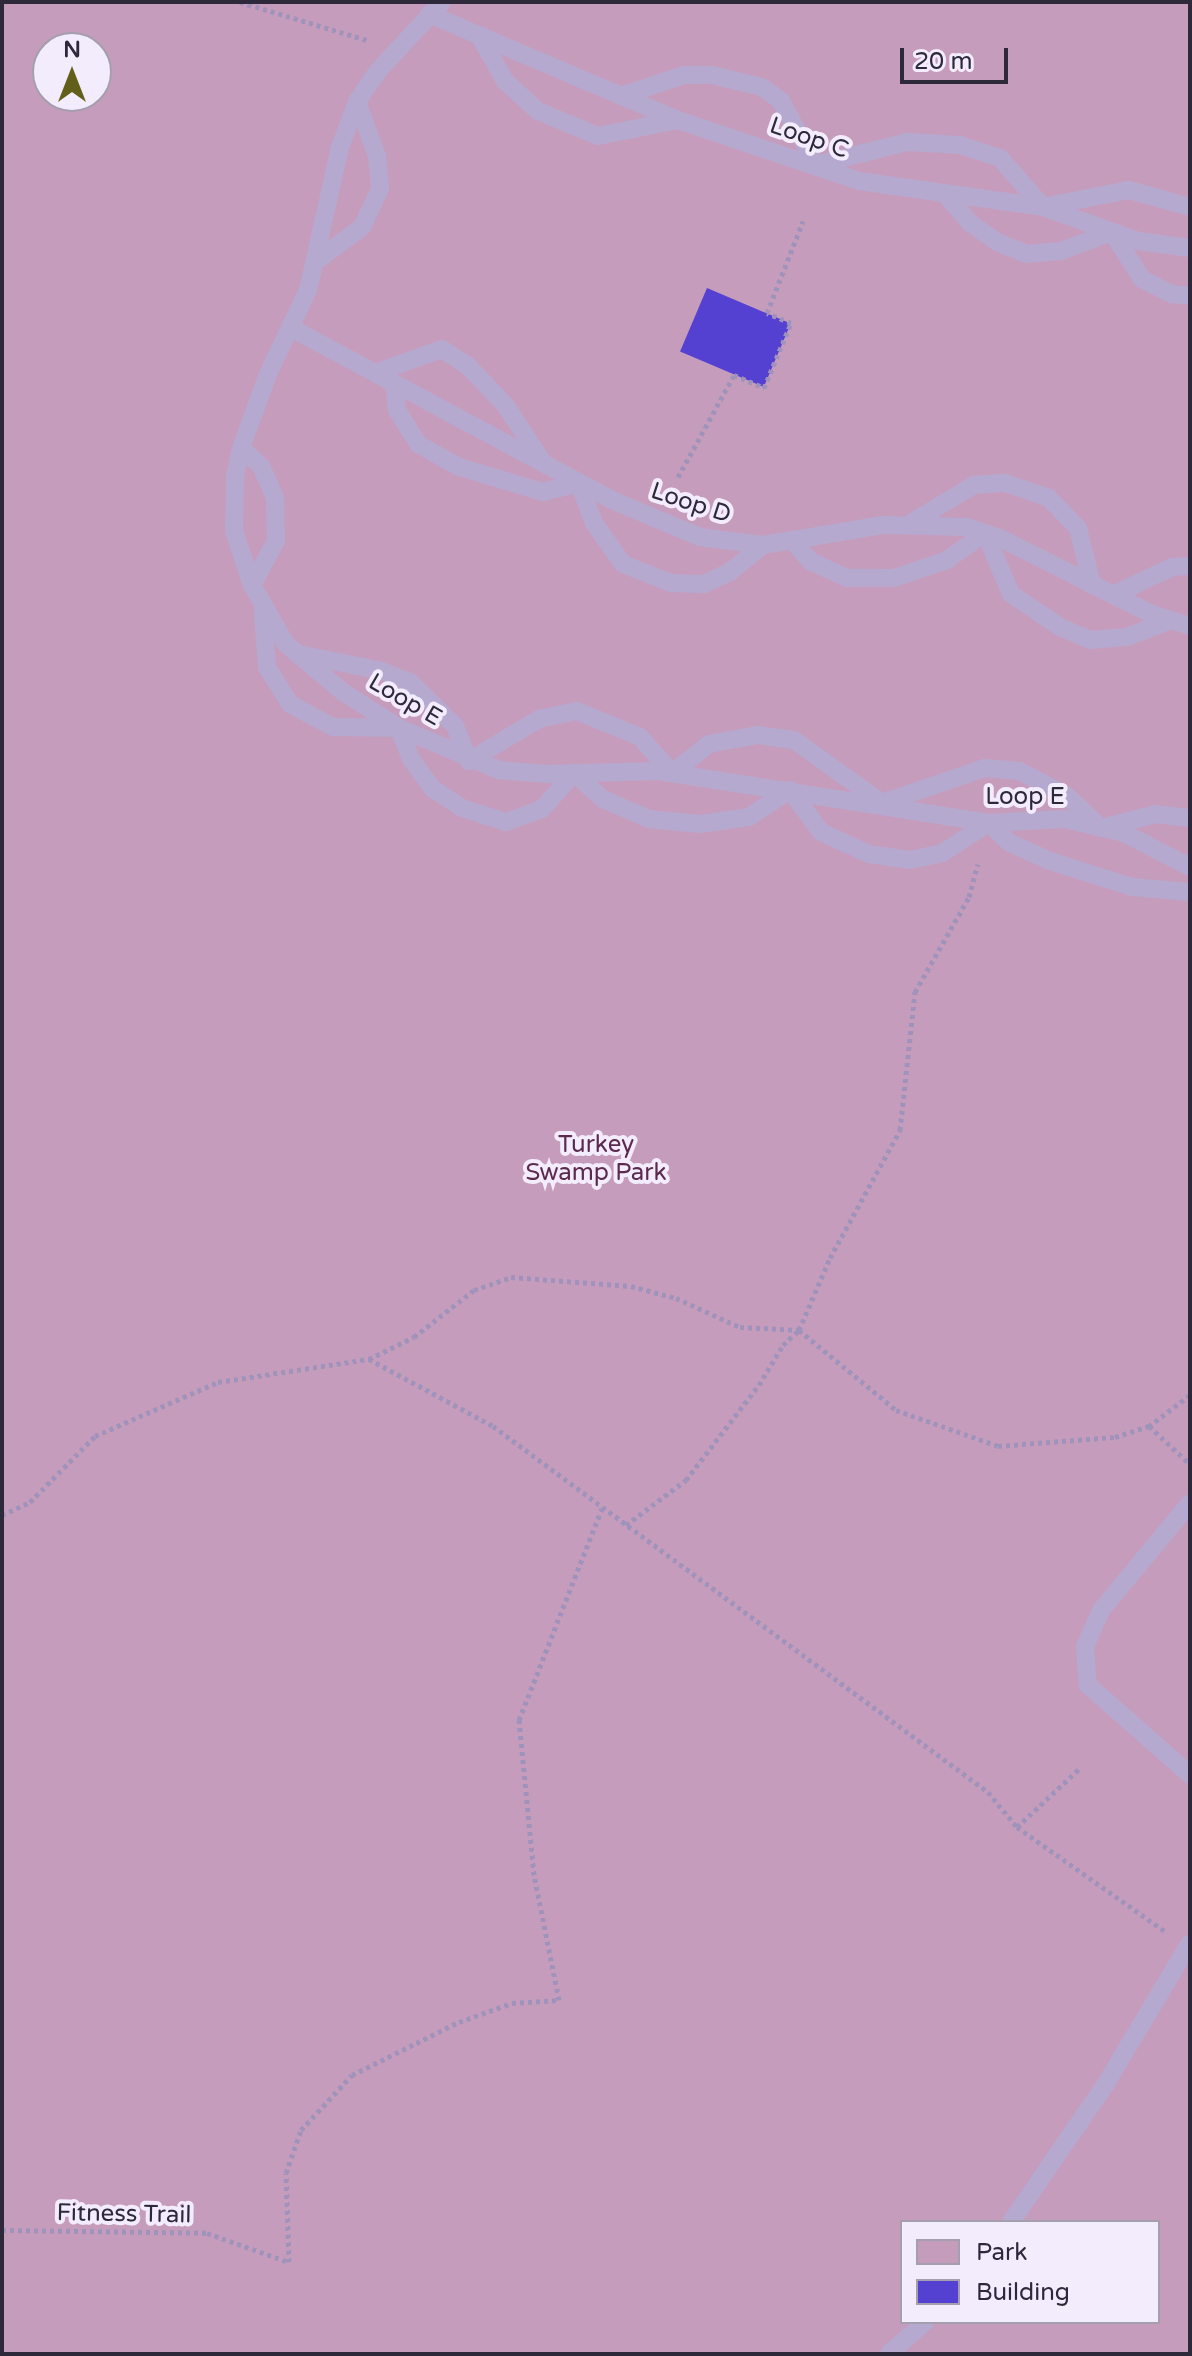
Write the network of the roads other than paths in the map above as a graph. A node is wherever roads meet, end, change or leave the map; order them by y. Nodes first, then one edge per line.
1 (434, 6) edge
2 (479, 35) junction
3 (624, 95) junction
4 (357, 102) junction
5 (678, 120) junction
6 (816, 165) junction
7 (944, 193) junction
8 (1043, 207) junction
9 (1190, 207) edge
10 (1112, 232) junction
11 (1190, 248) edge
12 (315, 262) junction
13 (1190, 296) edge
14 (293, 329) junction
15 (375, 373) junction
16 (394, 383) junction
17 (241, 448) junction
18 (543, 463) junction
19 (579, 483) junction
20 (911, 523) junction
21 (985, 533) junction
22 (792, 540) junction
23 (763, 545) junction
24 (1190, 566) edge
25 (252, 585) junction
26 (1092, 585) junction
27 (1113, 595) junction
28 (264, 610) junction
29 (1168, 621) junction
30 (1190, 626) edge
31 (297, 653) junction
32 (399, 728) junction
33 (469, 761) junction
34 (574, 773) junction
35 (672, 773) junction
36 (790, 790) junction
37 (882, 803) junction
38 (1190, 818) edge
39 (989, 823) junction
40 (1101, 828) junction
41 (1190, 867) edge
42 (1190, 892) edge
43 (1190, 1503) edge
44 (1190, 1775) edge
45 (1188, 1945) edge
46 (1012, 2220) edge
47 (923, 2324) edge
48 (889, 2354) edge

1 - 2 lane, Loop C
1 - 4 lane, Loop E
2 - 3 lane, Loop C
2 - 5 lane
3 - 5 lane, Loop C
3 - 6 lane
4 - 12 lane, Loop E
4 - 12 lane
5 - 6 lane, Loop C
6 - 7 lane, Loop C
6 - 8 lane
7 - 8 lane, Loop C
7 - 10 lane
8 - 9 lane
8 - 10 lane, Loop C
10 - 11 lane, Loop C
10 - 13 lane
12 - 14 lane, Loop E
14 - 15 lane, Loop D
14 - 17 lane, Loop E
15 - 16 lane, Loop D
15 - 18 lane
16 - 18 lane, Loop D
16 - 19 lane
17 - 25 lane, Loop E
17 - 25 lane
18 - 19 lane, Loop D
19 - 23 lane, Loop D
19 - 23 lane
20 - 21 lane, Loop D
20 - 22 lane, Loop D
20 - 26 lane
21 - 22 lane
21 - 26 lane, Loop D
21 - 29 lane
22 - 23 lane, Loop D
24 - 27 lane
25 - 28 lane, Loop E
26 - 27 lane, Loop D
27 - 29 lane, Loop D
28 - 31 lane, Loop E
28 - 32 lane
29 - 30 lane, Loop D
31 - 32 lane, Loop E
31 - 33 lane
32 - 33 lane, Loop E
32 - 34 lane
33 - 34 lane, Loop E
33 - 35 lane
34 - 35 lane, Loop E
34 - 36 lane
35 - 36 lane, Loop E
35 - 37 lane
36 - 37 lane, Loop E
36 - 39 lane
37 - 39 lane, Loop E
37 - 40 lane
38 - 40 lane
39 - 40 lane, Loop E
39 - 42 lane
40 - 41 lane, Loop E
43 - 44 lane
45 - 46 lane
47 - 48 lane

